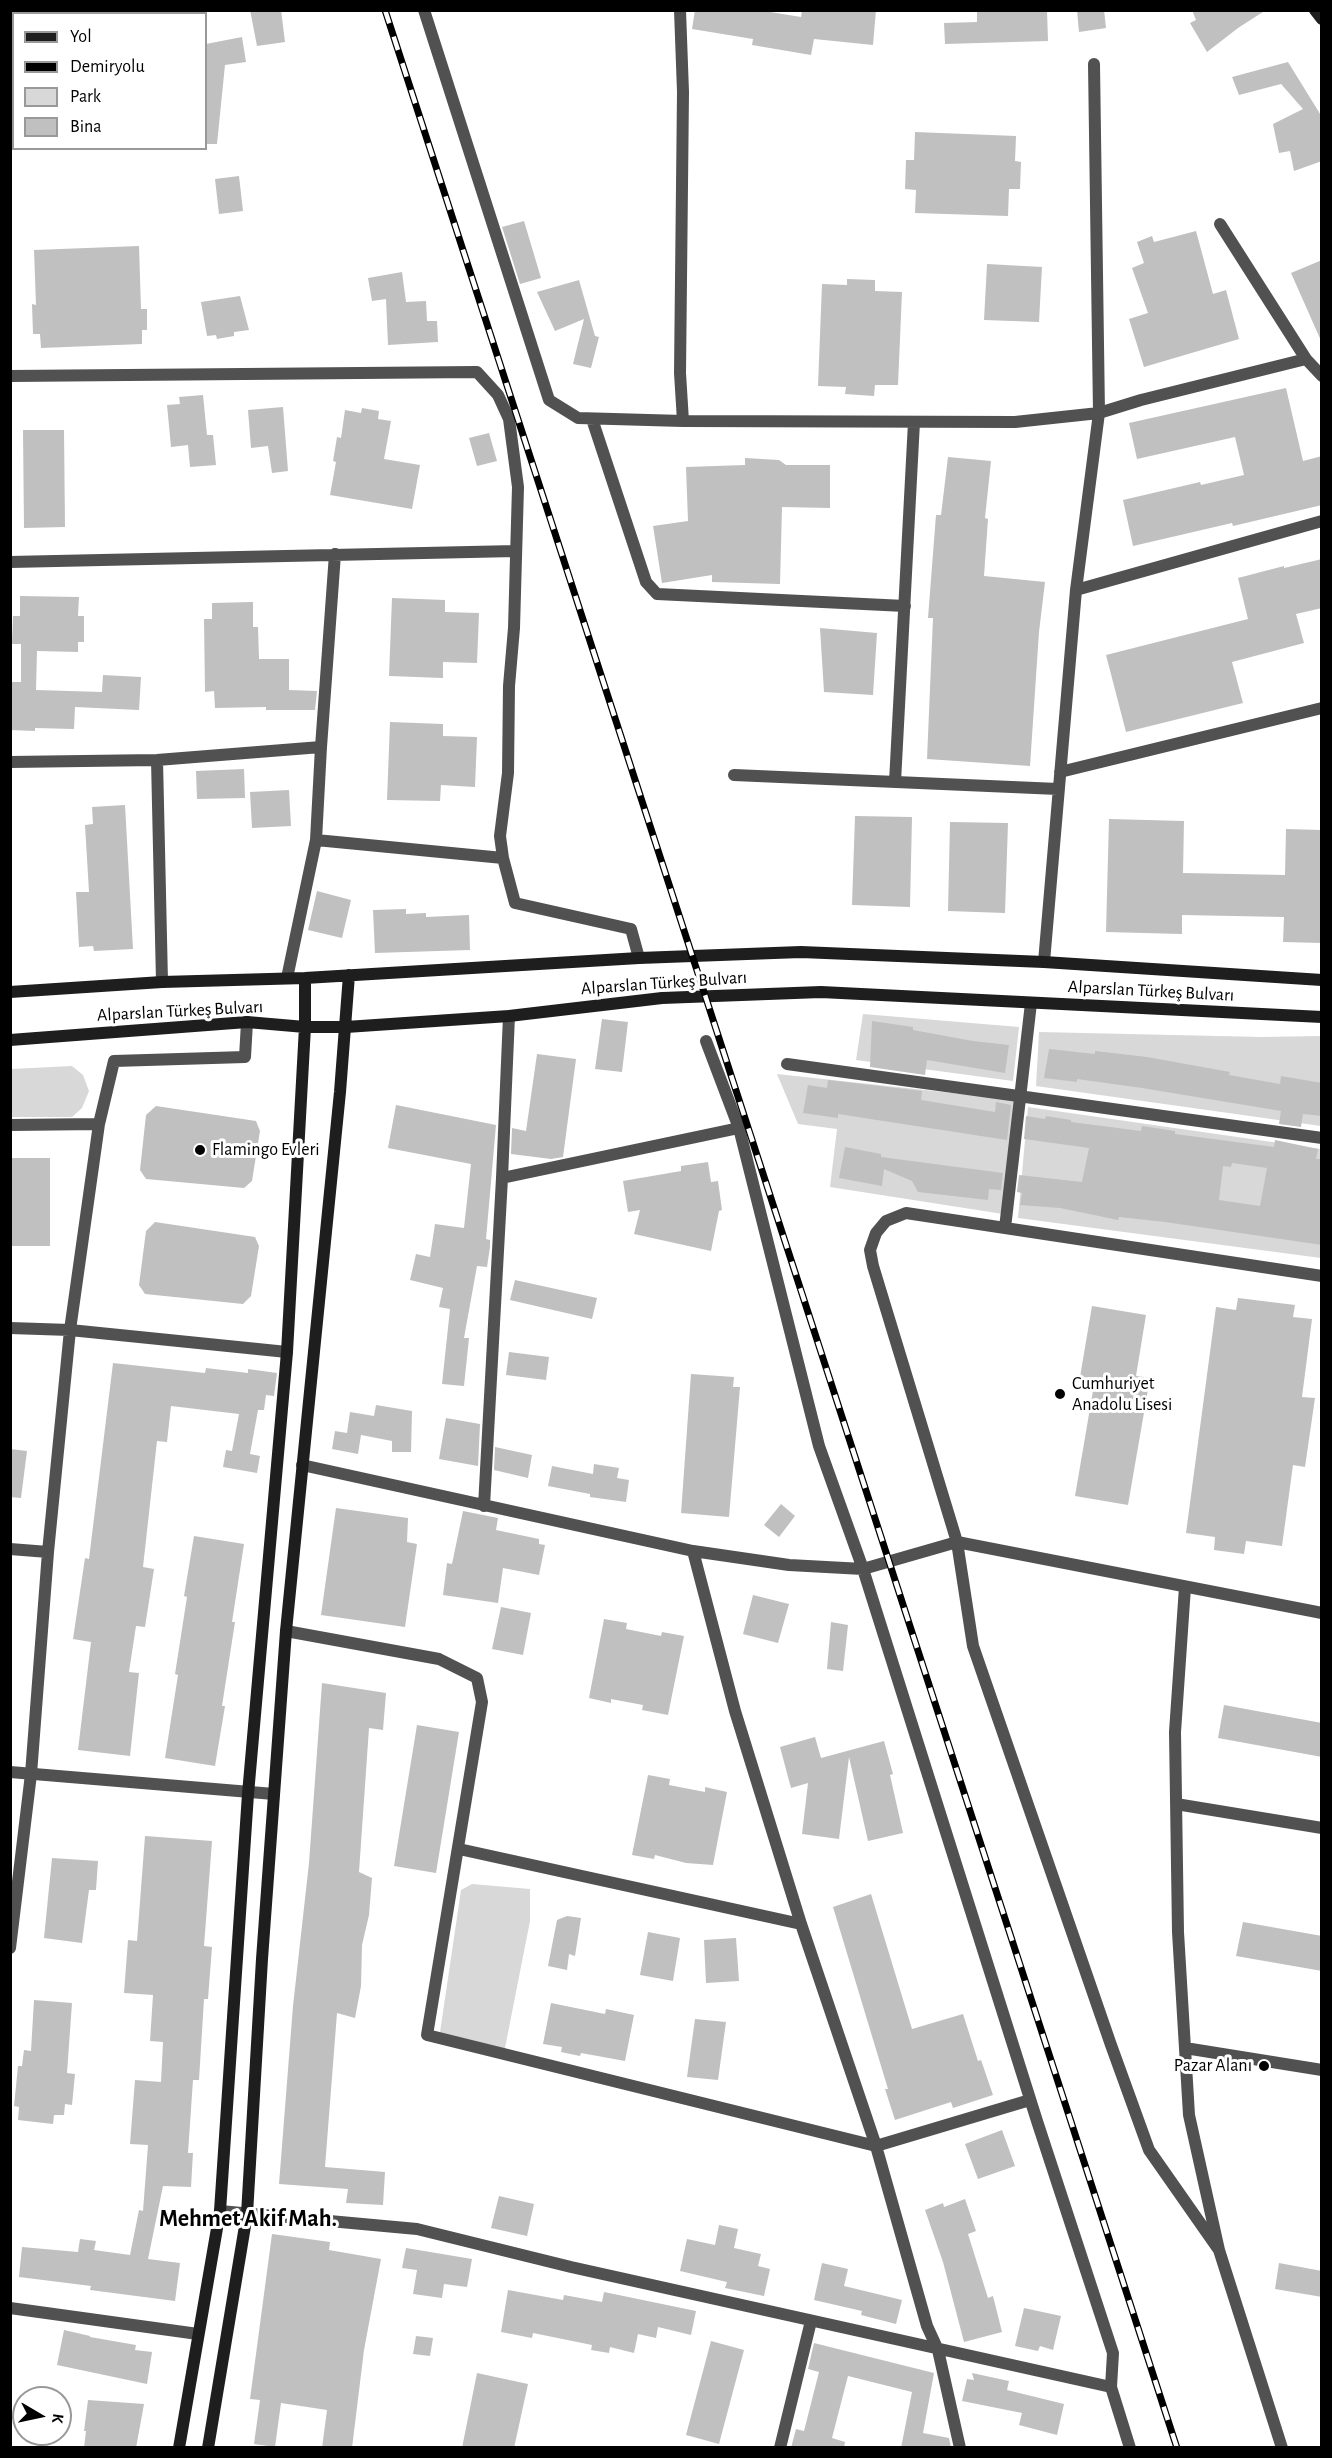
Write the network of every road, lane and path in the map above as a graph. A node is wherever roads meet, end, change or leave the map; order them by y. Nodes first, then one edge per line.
1 (424, 10) edge
2 (680, 10) edge
3 (1316, 10) edge
4 (1322, 19) edge
5 (1094, 63) dead end
6 (1220, 224) dead end
7 (1306, 359) junction
8 (10, 376) edge
9 (1322, 376) edge
10 (1100, 413) junction
11 (592, 419) junction
12 (683, 421) junction
13 (915, 422) junction
14 (1322, 521) edge
15 (516, 551) junction
16 (335, 554) junction
17 (10, 562) edge
18 (1076, 590) junction
19 (904, 606) junction
20 (1322, 708) edge
21 (321, 747) junction
22 (157, 760) junction
23 (10, 762) edge
24 (1060, 772) junction
25 (734, 775) dead end
26 (895, 782) junction
27 (1058, 789) junction
28 (316, 840) junction
29 (503, 858) junction
30 (639, 958) junction
31 (1044, 962) junction
32 (350, 975) junction
33 (287, 978) junction
34 (305, 978) junction
35 (1322, 980) edge
36 (162, 982) junction
37 (10, 992) edge
38 (1032, 1003) junction
39 (509, 1016) junction
40 (1322, 1017) edge
41 (247, 1022) junction
42 (305, 1027) junction
43 (346, 1028) junction
44 (10, 1040) edge
45 (706, 1041) dead end
46 (787, 1064) dead end
47 (1020, 1096) junction
48 (99, 1124) junction
49 (10, 1125) edge
50 (738, 1128) junction
51 (1322, 1138) edge
52 (502, 1178) junction
53 (1005, 1228) junction
54 (1322, 1276) edge
55 (10, 1328) edge
56 (70, 1330) junction
57 (287, 1352) junction
58 (302, 1465) junction
59 (484, 1506) junction
60 (957, 1542) junction
61 (10, 1549) edge
62 (693, 1551) junction
63 (48, 1552) junction
64 (863, 1569) junction
65 (1185, 1587) junction
66 (1322, 1613) edge
67 (286, 1631) junction
68 (10, 1772) edge
69 (32, 1774) junction
70 (248, 1794) junction
71 (274, 1794) junction
72 (1176, 1804) junction
73 (1322, 1828) edge
74 (459, 1849) junction
75 (801, 1924) junction
76 (10, 1948) edge
77 (1185, 2048) junction
78 (1322, 2070) edge
79 (1030, 2100) junction
80 (876, 2146) junction
81 (220, 2211) junction
82 (247, 2214) junction
83 (1219, 2250) junction
84 (10, 2308) edge
85 (811, 2321) junction
86 (198, 2334) junction
87 (938, 2350) junction
88 (1111, 2387) junction
89 (179, 2448) edge
90 (208, 2448) edge
91 (780, 2448) edge
92 (960, 2448) edge
93 (1130, 2448) edge
94 (1282, 2448) edge

1 - 11 street
2 - 12 street
3 - 4 main road
5 - 10 street
6 - 7 street
7 - 9 street
7 - 10 street
8 - 15 street
10 - 13 street
10 - 18 street
11 - 12 street
11 - 19 street
12 - 13 street
13 - 19 street
14 - 18 street
15 - 16 street
15 - 29 street
16 - 17 street
16 - 21 street
18 - 24 street
19 - 26 street
20 - 24 street
21 - 22 street
21 - 28 street
22 - 23 street
22 - 36 street
24 - 27 street
25 - 26 street
26 - 27 street
27 - 31 street
28 - 29 street
28 - 33 street
29 - 30 street
30 - 31 main road, Alparslan Türkeş Bulvarı
30 - 32 main road, Alparslan Türkeş Bulvarı
31 - 35 main road, Alparslan Türkeş Bulvarı
32 - 34 main road, Alparslan Türkeş Bulvarı
32 - 43 main road
33 - 34 main road, Alparslan Türkeş Bulvarı
33 - 36 main road, Alparslan Türkeş Bulvarı
34 - 42 main road
36 - 37 main road, Alparslan Türkeş Bulvarı
38 - 39 main road, Alparslan Türkeş Bulvarı
38 - 40 main road, Alparslan Türkeş Bulvarı
38 - 47 street
39 - 43 main road, Alparslan Türkeş Bulvarı
39 - 52 street
41 - 42 main road, Alparslan Türkeş Bulvarı
41 - 44 main road, Alparslan Türkeş Bulvarı
41 - 48 street
42 - 43 main road, Alparslan Türkeş Bulvarı
42 - 57 main road
43 - 58 main road
45 - 50 street
46 - 47 street
47 - 51 street
47 - 53 street
48 - 49 street
48 - 56 street
50 - 52 street
50 - 64 street
52 - 59 street
53 - 54 street
53 - 60 street
55 - 56 street
56 - 57 street
56 - 63 street
57 - 70 main road
58 - 59 street
58 - 67 main road
59 - 62 street
60 - 64 street
60 - 65 street
60 - 83 street
61 - 63 street
62 - 64 street
62 - 75 street
63 - 69 street
64 - 79 street
65 - 66 street
65 - 72 street
67 - 71 main road
67 - 74 street
68 - 69 street
69 - 70 street
69 - 76 street
70 - 71 street
70 - 81 main road
71 - 82 main road
72 - 73 street
72 - 77 street
74 - 75 street
74 - 80 street
75 - 80 street
77 - 78 street
77 - 83 street
79 - 80 street
79 - 88 street
80 - 87 street
81 - 82 street
81 - 86 main road
82 - 85 street
82 - 90 main road
83 - 94 street
84 - 86 street
85 - 87 street
85 - 91 street
86 - 89 main road
87 - 88 street
87 - 92 street
88 - 93 street

